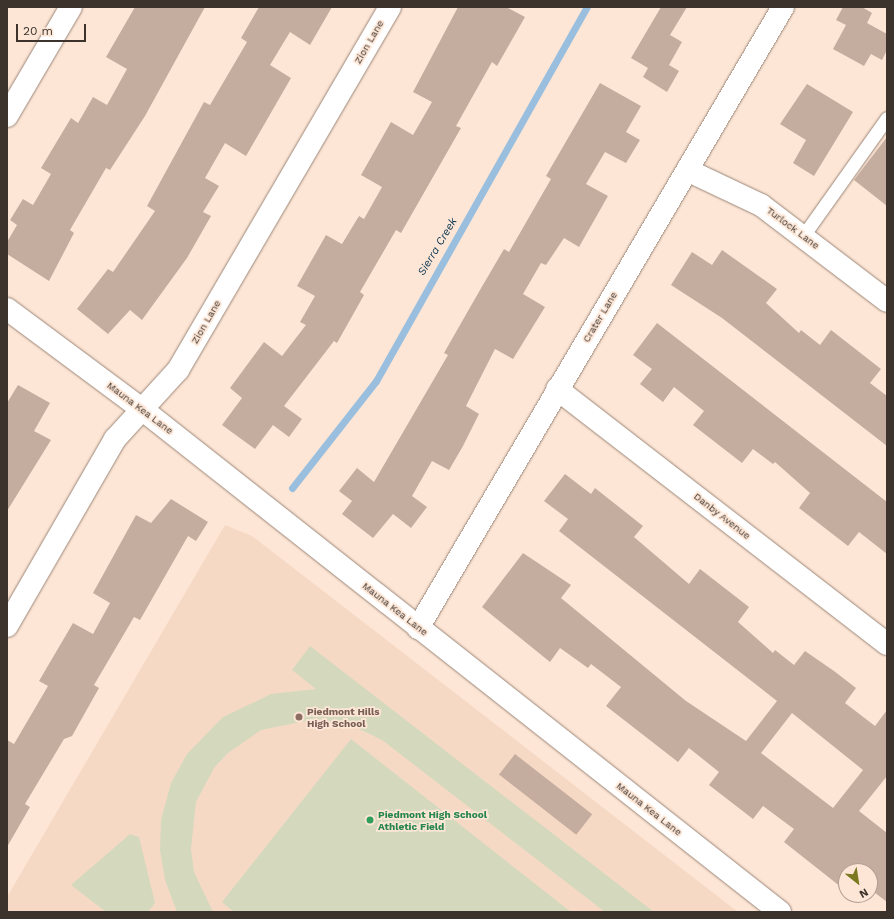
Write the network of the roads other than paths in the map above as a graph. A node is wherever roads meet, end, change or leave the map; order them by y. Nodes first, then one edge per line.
1 (71, 7) edge
2 (390, 7) edge
3 (783, 7) edge
4 (7, 116) edge
5 (887, 118) edge
6 (689, 170) junction
7 (803, 236) junction
8 (887, 301) edge
9 (7, 309) edge
10 (557, 389) junction
11 (143, 410) junction
12 (7, 626) edge
13 (418, 628) junction
14 (887, 644) edge
15 (780, 912) edge

1 - 4 street
2 - 11 street, Zion Lane
3 - 6 street, Crater Lane
5 - 7 lane
6 - 7 street, Turlock Lane
6 - 10 street, Crater Lane
7 - 8 street, Turlock Lane
9 - 11 street, Mauna Kea Lane
10 - 13 street, Crater Lane
10 - 14 street, Danby Avenue
11 - 12 street, Zion Lane
11 - 13 street, Mauna Kea Lane
13 - 15 street, Mauna Kea Lane

